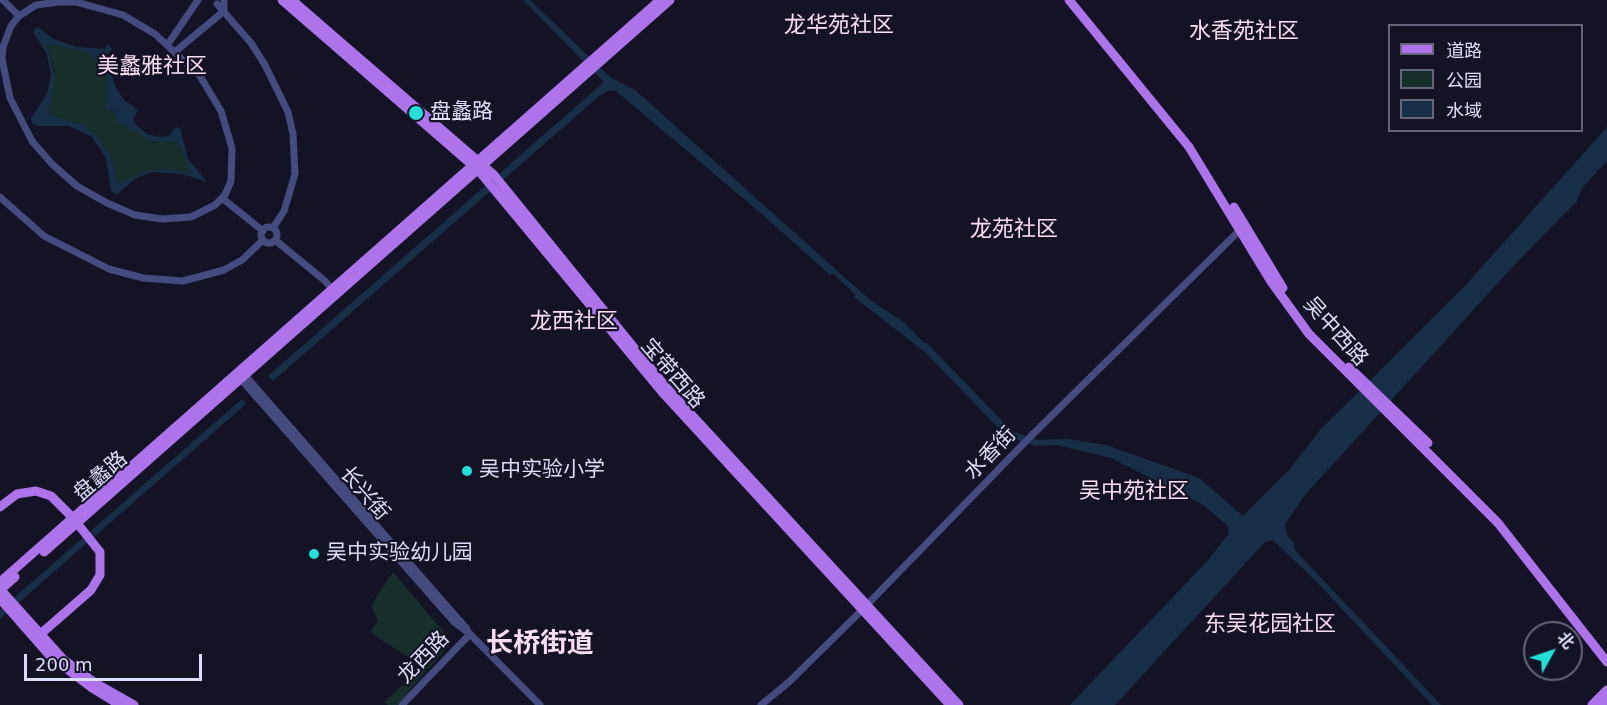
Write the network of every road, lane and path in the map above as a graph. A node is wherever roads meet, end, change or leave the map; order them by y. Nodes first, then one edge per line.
1 (3, 0) edge
2 (198, 0) edge
3 (282, 0) edge
4 (292, 0) edge
5 (660, 0) edge
6 (670, 0) edge
7 (1069, 0) edge
8 (1077, 0) edge
9 (218, 1) edge
10 (224, 11) junction
11 (19, 16) junction
12 (168, 44) junction
13 (176, 51) junction
14 (598, 60) junction
15 (478, 165) junction
16 (0, 197) edge
17 (222, 198) junction
18 (1243, 227) junction
19 (273, 228) junction
20 (263, 231) junction
21 (264, 240) junction
22 (275, 240) junction
23 (334, 292) junction
24 (241, 374) junction
25 (1388, 408) junction
26 (0, 507) edge
27 (75, 520) junction
28 (13, 574) junction
29 (0, 582) edge
30 (0, 590) edge
31 (4, 601) edge
32 (864, 608) junction
33 (470, 633) junction
34 (39, 635) junction
35 (1607, 652) edge
36 (1607, 662) edge
37 (1607, 690) edge
38 (1607, 700) edge
39 (120, 705) edge
40 (134, 705) edge
41 (402, 705) edge
42 (540, 705) edge
43 (761, 705) edge
44 (950, 705) edge
45 (959, 705) edge
46 (1592, 705) edge
47 (1602, 705) edge

1 - 11 street
2 - 12 street
3 - 15 main road, 宝带西路
4 - 15 main road, 宝带西路
5 - 14 main road, 盘蠡路
6 - 14 main road, 盘蠡路
7 - 18 main road, 吴中西路
8 - 18 main road, 吴中西路
9 - 10 street
10 - 13 street
10 - 19 street
11 - 12 street
11 - 17 street
12 - 13 street
13 - 17 street
14 - 15 main road, 盘蠡路
15 - 23 main road, 盘蠡路
15 - 32 main road, 宝带西路
16 - 21 street
17 - 20 street
18 - 25 main road, 吴中西路
18 - 32 street, 水香街
19 - 20 street
19 - 22 street
20 - 21 street
21 - 22 street
22 - 23 street
23 - 24 main road, 盘蠡路
24 - 27 main road, 盘蠡路
24 - 33 street, 长兴街
25 - 35 main road, 吴中西路
25 - 36 main road, 吴中西路
26 - 27 main road
27 - 28 main road, 盘蠡路
27 - 34 main road
28 - 29 main road
28 - 30 main road, bridge
30 - 31 main road
31 - 34 main road
32 - 43 street, 水香街
32 - 44 main road, 宝带西路
32 - 45 main road, 宝带西路
33 - 41 street, 龙西路
33 - 42 street, 长兴街
34 - 39 main road
34 - 40 main road
37 - 46 main road
38 - 47 main road

